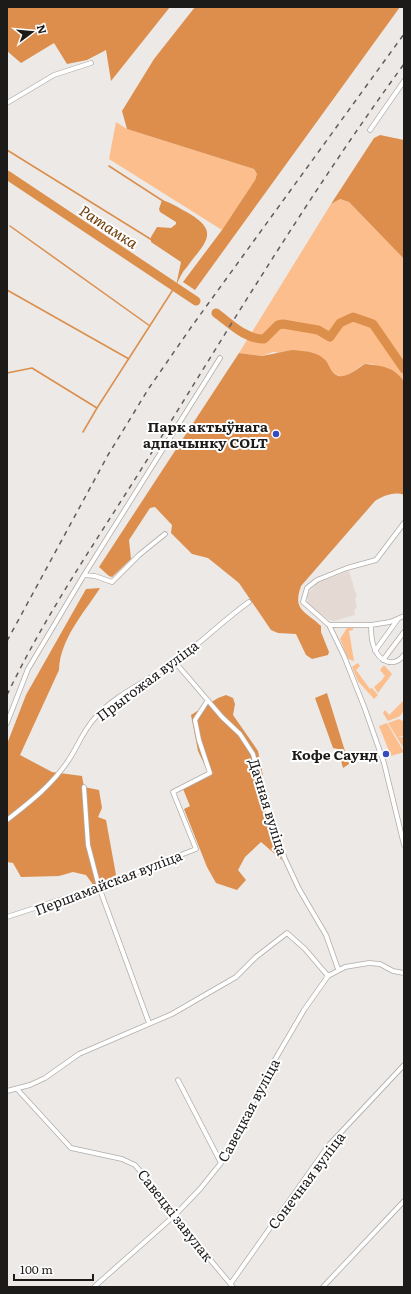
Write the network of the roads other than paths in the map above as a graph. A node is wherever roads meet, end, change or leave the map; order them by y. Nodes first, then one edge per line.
1 (91, 63) dead end
2 (404, 81) edge
3 (7, 103) edge
4 (370, 130) dead end
5 (220, 358) dead end
6 (404, 523) edge
7 (165, 534) dead end
8 (84, 575) junction
9 (249, 602) dead end
10 (404, 616) edge
11 (398, 619) junction
12 (329, 625) junction
13 (371, 625) junction
14 (404, 632) edge
15 (375, 651) junction
16 (404, 655) edge
17 (383, 660) junction
18 (175, 662) junction
19 (208, 700) junction
20 (7, 723) edge
21 (84, 787) dead end
22 (7, 820) edge
23 (404, 845) edge
24 (99, 887) junction
25 (7, 917) edge
26 (338, 969) junction
27 (404, 973) edge
28 (328, 976) junction
29 (149, 1024) junction
30 (404, 1065) edge
31 (178, 1080) dead end
32 (17, 1089) junction
33 (7, 1091) edge
34 (221, 1163) junction
35 (404, 1201) edge
36 (175, 1215) junction
37 (232, 1285) edge
38 (94, 1287) edge
39 (323, 1287) edge

1 - 3 street
2 - 4 street
5 - 8 street
6 - 12 street
7 - 8 street
8 - 20 street
9 - 18 street, Прыгожая вуліца
10 - 11 street
11 - 13 street
11 - 15 street
12 - 13 street
12 - 23 street
13 - 15 street
14 - 17 street
15 - 17 street
16 - 17 street
18 - 19 street, Дачная вуліца
18 - 22 street, Прыгожая вуліца
19 - 24 street, Першамайская вуліца
19 - 26 street, Дачная вуліца
21 - 24 street
24 - 25 street, Першамайская вуліца
24 - 29 street
26 - 27 street, Савецкая вуліца
26 - 28 street, Савецкая вуліца
28 - 29 street
28 - 34 street, Савецкая вуліца
29 - 32 street
30 - 37 street, Сонечная вуліца
31 - 34 street
32 - 33 street
32 - 36 street, Савецкі завулак
34 - 36 street, Савецкая вуліца
35 - 39 street
36 - 37 street, Савецкі завулак
36 - 38 street, Савецкая вуліца

